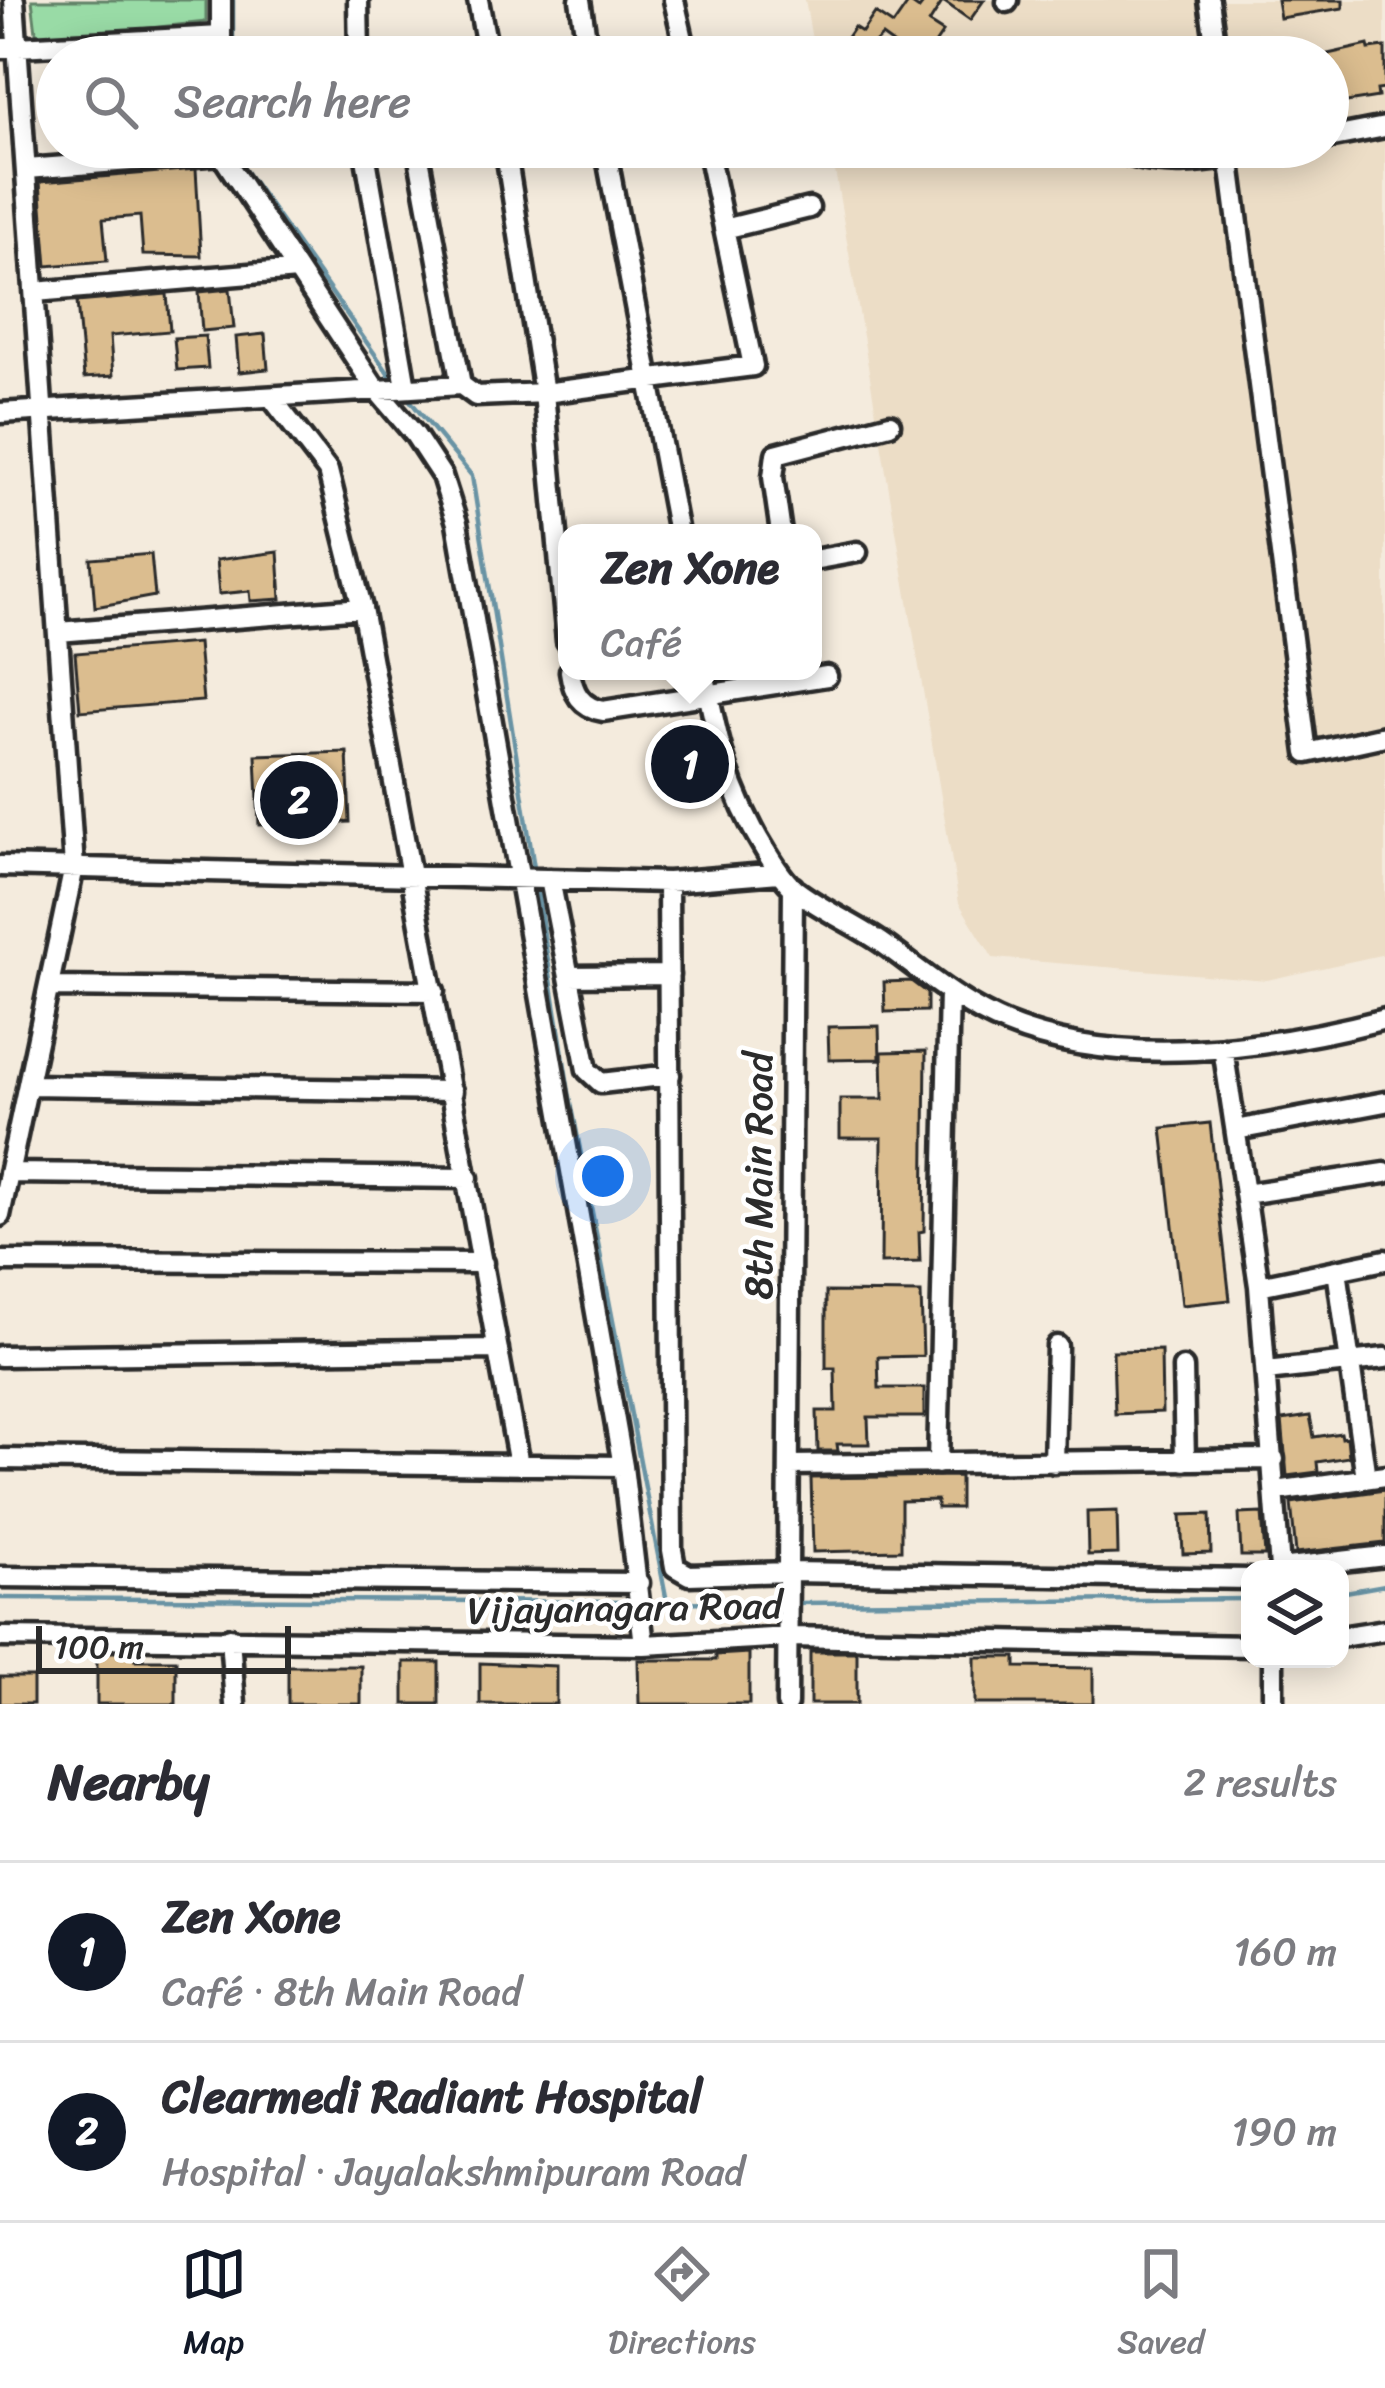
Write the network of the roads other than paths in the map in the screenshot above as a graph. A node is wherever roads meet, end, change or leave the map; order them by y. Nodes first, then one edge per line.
1 (14, 0) edge
2 (221, 0) edge
3 (358, 0) edge
4 (478, 0) edge
5 (580, 0) edge
6 (674, 0) edge
7 (1209, 0) edge
8 (221, 36) edge
9 (358, 36) edge
10 (485, 36) edge
11 (586, 36) edge
12 (682, 36) edge
13 (1214, 36) edge
14 (9, 48) edge
15 (1385, 127) edge
16 (1349, 134) edge
17 (37, 168) edge
18 (232, 168) edge
19 (368, 168) edge
20 (420, 168) edge
21 (508, 168) edge
22 (609, 168) edge
23 (711, 168) edge
24 (1231, 168) edge
25 (27, 169) junction
26 (808, 208) dead end
27 (724, 229) junction
28 (297, 270) junction
29 (35, 292) junction
30 (650, 380) junction
31 (461, 385) junction
32 (406, 387) junction
33 (376, 388) junction
34 (544, 393) junction
35 (271, 397) junction
36 (43, 411) junction
37 (0, 412) edge
38 (890, 424) dead end
39 (676, 524) edge
40 (780, 524) edge
41 (558, 544) edge
42 (857, 552) dead end
43 (822, 558) edge
44 (362, 608) junction
45 (58, 632) junction
46 (827, 676) dead end
47 (822, 677) edge
48 (572, 680) edge
49 (706, 680) edge
50 (799, 680) edge
51 (708, 693) junction
52 (1385, 736) edge
53 (0, 866) edge
54 (74, 867) junction
55 (413, 876) junction
56 (519, 878) junction
57 (550, 879) junction
58 (786, 880) junction
59 (668, 882) junction
60 (669, 975) junction
61 (569, 976) junction
62 (49, 986) junction
63 (434, 991) junction
64 (949, 992) junction
65 (1384, 1026) edge
66 (1223, 1048) junction
67 (670, 1075) junction
68 (28, 1085) junction
69 (452, 1091) junction
70 (1385, 1102) edge
71 (1235, 1130) junction
72 (9, 1173) junction
73 (1385, 1173) edge
74 (468, 1178) junction
75 (1245, 1194) junction
76 (0, 1216) edge
77 (1385, 1260) edge
78 (0, 1261) edge
79 (483, 1262) junction
80 (1337, 1270) junction
81 (1259, 1286) junction
82 (1057, 1346) dead end
83 (499, 1349) junction
84 (0, 1356) edge
85 (1385, 1358) edge
86 (1350, 1364) junction
87 (1183, 1368) dead end
88 (1266, 1371) junction
89 (1274, 1459) junction
90 (0, 1460) edge
91 (1185, 1461) junction
92 (1054, 1463) junction
93 (938, 1464) junction
94 (519, 1465) junction
95 (790, 1465) junction
96 (623, 1466) junction
97 (1376, 1477) edge
98 (1276, 1491) junction
99 (1385, 1556) edge
100 (1280, 1560) edge
101 (1349, 1560) edge
102 (789, 1572) junction
103 (0, 1577) edge
104 (1241, 1579) edge
105 (638, 1583) junction
106 (1385, 1630) edge
107 (1349, 1636) edge
108 (0, 1637) edge
109 (789, 1637) junction
110 (230, 1638) junction
111 (644, 1645) junction
112 (1241, 1646) edge
113 (1273, 1668) edge
114 (235, 1704) edge
115 (787, 1704) edge
116 (1273, 1704) edge

1 - 14 street
2 - 8 street
3 - 9 street
4 - 10 street
5 - 11 street
6 - 12 street
7 - 13 street
14 - 25 street
15 - 16 street
17 - 25 street
18 - 28 street
19 - 32 street
20 - 31 street
21 - 34 street
22 - 30 street
23 - 27 street
24 - 52 street
25 - 29 street
26 - 27 street
27 - 30 street
28 - 29 street
28 - 33 street
29 - 36 street
30 - 34 street
30 - 39 street
31 - 32 street
31 - 34 street
32 - 33 street
33 - 35 street
33 - 56 street
34 - 41 street
35 - 36 street
35 - 44 street
36 - 37 street
36 - 45 street
38 - 40 street
42 - 43 street
44 - 45 street
44 - 55 street
45 - 54 street
46 - 47 street
48 - 51 street
49 - 51 street
50 - 51 street
51 - 58 street
53 - 54 street
54 - 55 street
54 - 62 street
55 - 56 street
55 - 63 street
56 - 57 street
56 - 96 street
57 - 59 street
57 - 61 street
58 - 59 street
58 - 64 street
58 - 95 street, 8th Main Road
59 - 60 street
60 - 61 street
60 - 67 street
61 - 67 street
62 - 63 street
62 - 68 street
63 - 69 street
64 - 66 street
64 - 93 street
65 - 66 street
66 - 71 street
67 - 102 street
68 - 69 street
68 - 72 street
69 - 74 street
70 - 71 street
71 - 75 street
72 - 74 street
72 - 76 street
73 - 75 street
74 - 79 street
75 - 81 street
77 - 80 street
78 - 79 street
79 - 83 street
80 - 81 street
80 - 86 street
81 - 88 street
82 - 92 street
83 - 84 street
83 - 94 street
85 - 86 street
86 - 88 street
86 - 97 street
87 - 91 street
88 - 89 street
89 - 91 street
89 - 98 street
90 - 94 street
91 - 92 street
92 - 93 street
93 - 95 street
94 - 96 street
95 - 102 street, 8th Main Road
96 - 105 street
97 - 98 street
98 - 100 street
99 - 101 street
102 - 104 street
102 - 109 street, 8th Main Road
103 - 105 street
105 - 111 street
106 - 107 street
108 - 110 street, Vijayanagara Road
109 - 111 street, Vijayanagara Road
109 - 112 street, Vijayanagara Road
109 - 115 street, 8th Main Road
110 - 111 street, Vijayanagara Road
110 - 114 street
113 - 116 street

